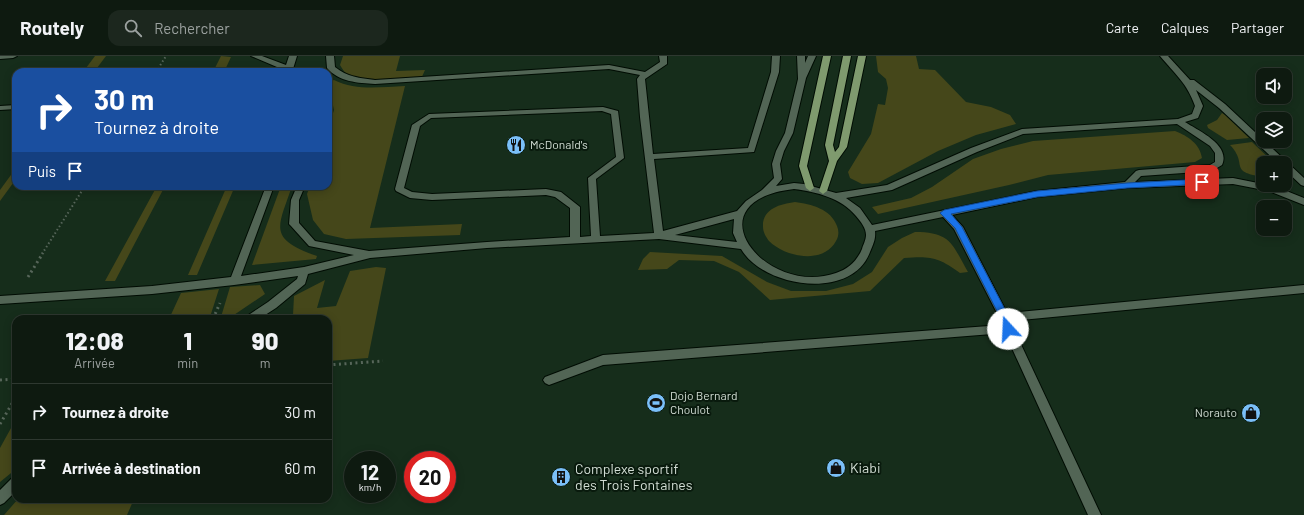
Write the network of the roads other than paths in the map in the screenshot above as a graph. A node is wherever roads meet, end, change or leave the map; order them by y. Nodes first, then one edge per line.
1 (13, 56) edge
2 (258, 56) edge
3 (293, 56) edge
4 (330, 56) edge
5 (663, 56) edge
6 (776, 56) edge
7 (801, 56) edge
8 (812, 56) edge
9 (827, 56) edge
10 (847, 56) edge
11 (862, 56) edge
12 (1164, 56) edge
13 (0, 57) edge
14 (283, 68) edge
15 (290, 68) edge
16 (331, 68) edge
17 (332, 69) edge
18 (645, 74) junction
19 (1186, 78) junction
20 (802, 79) junction
21 (12, 107) edge
22 (0, 108) edge
23 (1179, 121) junction
24 (1275, 156) edge
25 (649, 157) junction
26 (833, 161) junction
27 (1292, 172) edge
28 (1304, 183) edge
29 (1127, 185) junction
30 (810, 188) junction
31 (268, 190) edge
32 (299, 190) edge
33 (766, 191) junction
34 (823, 191) junction
35 (836, 196) junction
36 (1304, 202) edge
37 (944, 213) junction
38 (740, 214) junction
39 (870, 228) junction
40 (659, 236) junction
41 (596, 239) junction
42 (576, 240) junction
43 (742, 246) junction
44 (370, 254) junction
45 (304, 271) junction
46 (234, 281) junction
47 (1304, 289) edge
48 (0, 300) edge
49 (257, 315) edge
50 (1004, 317) junction
51 (1008, 329) junction
52 (549, 380) dead end
53 (12, 486) edge
54 (0, 499) edge
55 (1095, 515) edge

1 - 13 lane
2 - 14 lane
3 - 15 lane
4 - 16 lane
5 - 18 lane
6 - 25 lane
7 - 20 lane
8 - 20 lane
9 - 30 main road
10 - 26 main road
11 - 26 main road
12 - 19 lane
17 - 18 lane
18 - 25 lane
19 - 23 lane
19 - 24 lane
20 - 33 lane
21 - 22 lane
23 - 29 lane
23 - 35 lane
25 - 40 lane
26 - 34 main road
27 - 28 lane
29 - 36 lane
29 - 37 lane
30 - 33 lane
30 - 34 lane
31 - 46 lane
32 - 44 lane
33 - 38 lane
34 - 35 lane
35 - 39 lane
37 - 39 lane
37 - 50 lane
38 - 40 lane
38 - 43 lane
39 - 43 lane
40 - 41 lane
40 - 43 lane
41 - 42 lane
41 - 42 lane
42 - 44 lane
44 - 45 lane
45 - 46 lane
45 - 49 lane
46 - 48 lane
47 - 50 lane
50 - 51 lane
51 - 52 lane
51 - 55 lane
53 - 54 lane

